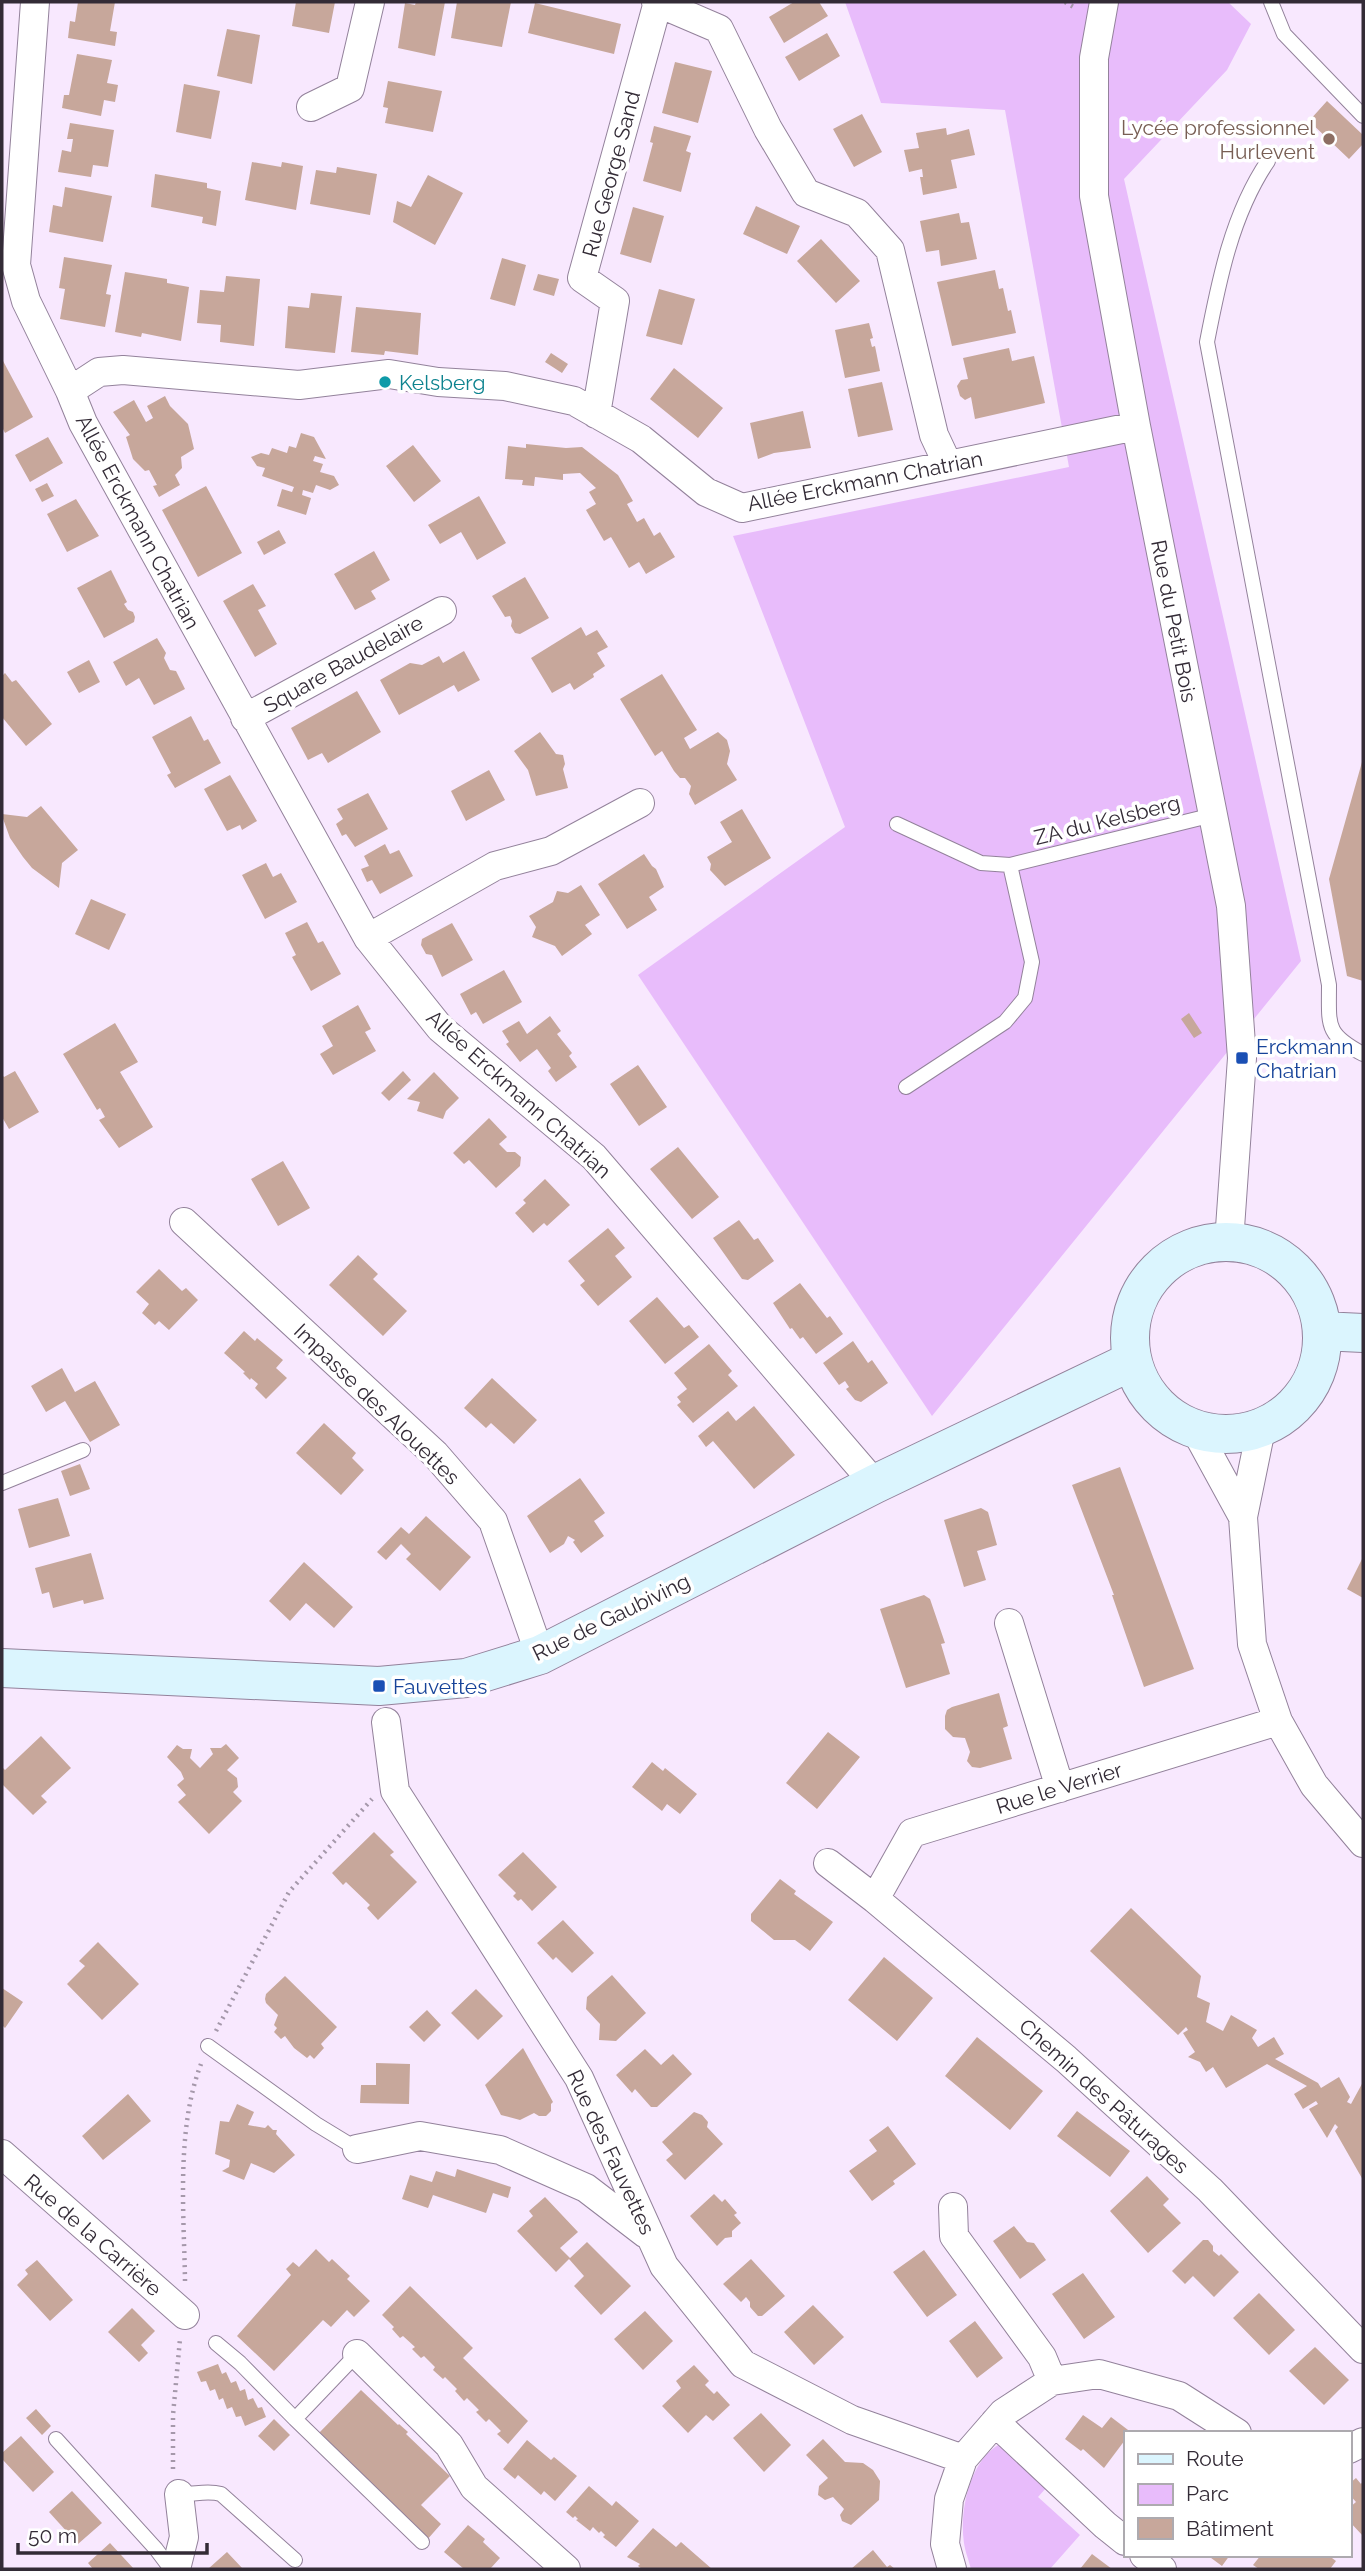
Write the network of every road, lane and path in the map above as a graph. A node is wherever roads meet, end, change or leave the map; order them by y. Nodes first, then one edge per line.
1 (34, 2) edge
2 (370, 2) edge
3 (657, 2) edge
4 (1104, 2) edge
5 (1271, 2) edge
6 (311, 107) dead end
7 (1363, 116) edge
8 (1268, 161) dead end
9 (69, 391) junction
10 (596, 414) junction
11 (1136, 426) junction
12 (948, 465) junction
13 (442, 611) dead end
14 (245, 718) junction
15 (640, 803) dead end
16 (1213, 816) junction
17 (897, 824) dead end
18 (1010, 865) junction
19 (368, 938) junction
20 (1363, 1054) edge
21 (906, 1087) dead end
22 (184, 1222) dead end
23 (1229, 1242) junction
24 (1322, 1331) junction
25 (1363, 1333) edge
26 (1132, 1362) junction
27 (1261, 1429) junction
28 (1196, 1431) junction
29 (83, 1450) dead end
30 (2, 1483) edge
31 (875, 1483) junction
32 (1243, 1517) junction
33 (1009, 1623) dead end
34 (540, 1655) junction
35 (2, 1668) edge
36 (1278, 1721) junction
37 (386, 1722) dead end
38 (394, 1780) junction
39 (1060, 1788) junction
40 (1363, 1843) edge
41 (828, 1863) dead end
42 (875, 1899) junction
43 (208, 2046) junction
44 (357, 2149) joint
45 (2, 2154) edge
46 (953, 2207) dead end
47 (650, 2237) junction
48 (185, 2315) junction
49 (216, 2343) dead end
50 (1363, 2349) edge
51 (357, 2354) joint
52 (1052, 2381) junction
53 (295, 2419) junction
54 (995, 2422) junction
55 (1234, 2431) edge
56 (56, 2439) dead end
57 (963, 2459) junction
58 (179, 2494) junction
59 (1124, 2540) edge
60 (422, 2542) dead end
61 (1147, 2557) edge
62 (295, 2560) dead end
63 (173, 2569) edge
64 (566, 2569) edge
65 (952, 2569) edge
66 (1162, 2569) edge

1 - 9 street
2 - 6 street
3 - 10 street, Rue George Sand
3 - 12 street
4 - 11 street, Rue du Petit Bois
5 - 7 lane
8 - 20 lane
9 - 10 street, Allée Erckmann Chatrian
9 - 14 street, Allée Erckmann Chatrian
10 - 12 street, Allée Erckmann Chatrian
11 - 12 street, Allée Erckmann Chatrian
11 - 16 street, Rue du Petit Bois
13 - 14 street, Square Baudelaire
14 - 19 street, Allée Erckmann Chatrian
15 - 19 street
16 - 18 lane, ZA du Kelsberg
16 - 23 street, Rue du Petit Bois
17 - 18 lane, ZA du Kelsberg
18 - 21 lane, ZA du Kelsberg
19 - 31 street, Allée Erckmann Chatrian
22 - 34 street, Impasse des Alouettes
23 - 24 main road
23 - 26 main road
24 - 25 main road
24 - 27 main road
26 - 28 main road
26 - 31 main road, Rue de Gaubiving
27 - 28 main road
27 - 32 street
28 - 32 street
29 - 30 lane
31 - 34 main road, Rue de Gaubiving
32 - 36 street
33 - 39 street
34 - 35 main road, Rue de Gaubiving
36 - 39 street, Rue le Verrier
36 - 40 street
37 - 38 street, Rue des Fauvettes
38 - 43 path
38 - 47 street, Rue des Fauvettes
39 - 42 street, Rue le Verrier
41 - 42 street, Chemin des Pâturages
42 - 50 street, Chemin des Pâturages
43 - 44 lane
43 - 48 path
44 - 47 street
45 - 48 street, Rue de la Carrière
46 - 52 street
47 - 57 street, Rue des Fauvettes
48 - 58 path
49 - 53 lane
51 - 53 lane
51 - 64 street
52 - 54 street
52 - 55 street
53 - 60 lane
54 - 57 street
54 - 59 street
56 - 63 lane
57 - 65 street
58 - 62 lane
58 - 63 street
61 - 66 street

